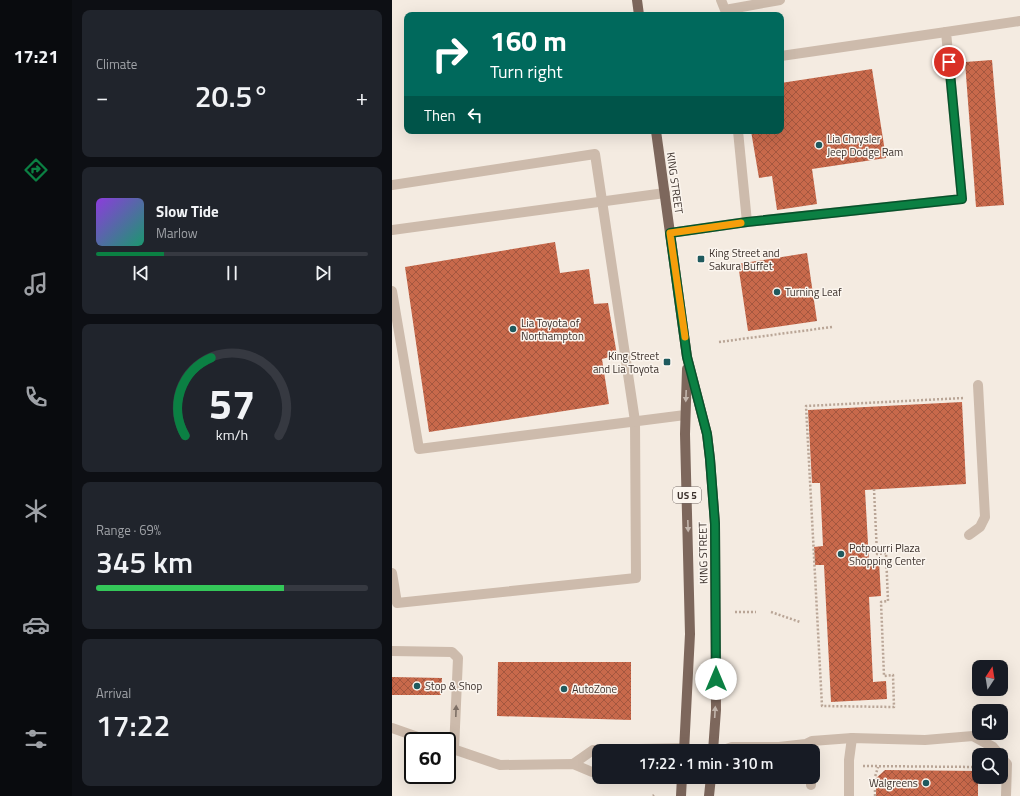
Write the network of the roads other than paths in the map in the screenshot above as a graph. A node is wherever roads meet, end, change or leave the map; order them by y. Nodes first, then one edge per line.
1 (637, 0) edge
2 (780, 0) edge
3 (724, 8) edge
4 (639, 12) edge
5 (1020, 21) edge
6 (946, 32) junction
7 (784, 56) edge
8 (656, 134) edge
9 (738, 134) edge
10 (392, 185) edge
11 (665, 193) junction
12 (603, 201) junction
13 (747, 222) junction
14 (392, 230) edge
15 (670, 233) junction
16 (392, 291) edge
17 (687, 357) junction
18 (978, 385) dead end
19 (686, 415) junction
20 (635, 421) junction
21 (969, 535) dead end
22 (392, 573) edge
23 (392, 651) edge
24 (392, 728) edge
25 (404, 732) edge
26 (452, 732) edge
27 (852, 738) junction
28 (684, 744) edge
29 (714, 744) edge
30 (810, 744) edge
31 (994, 748) edge
32 (456, 750) edge
33 (592, 751) edge
34 (573, 764) junction
35 (592, 772) edge
36 (682, 784) edge
37 (710, 784) edge
38 (1006, 784) edge
39 (681, 796) edge
40 (709, 796) edge
41 (848, 796) edge
42 (1006, 796) edge

1 - 4 main road
2 - 3 lane
5 - 6 lane
6 - 7 lane
6 - 13 lane
8 - 11 main road, KING STREET / US 5
9 - 13 lane
10 - 12 lane
11 - 12 lane
11 - 15 main road, KING STREET / US 5
12 - 14 lane
12 - 20 lane
13 - 15 lane
15 - 17 main road, KING STREET / US 5
16 - 20 lane
17 -> 19 main road, KING STREET / US 5
29 -> 17 main road, KING STREET / US 5
18 - 21 lane
19 - 20 lane
19 -> 28 main road, KING STREET / US 5
20 - 22 lane
26 -> 23 lane
24 - 25 lane
27 - 30 lane
27 - 31 lane
27 - 41 lane
32 - 34 lane
33 - 34 lane
34 - 35 lane
36 - 39 main road
37 - 40 main road
38 - 42 lane

